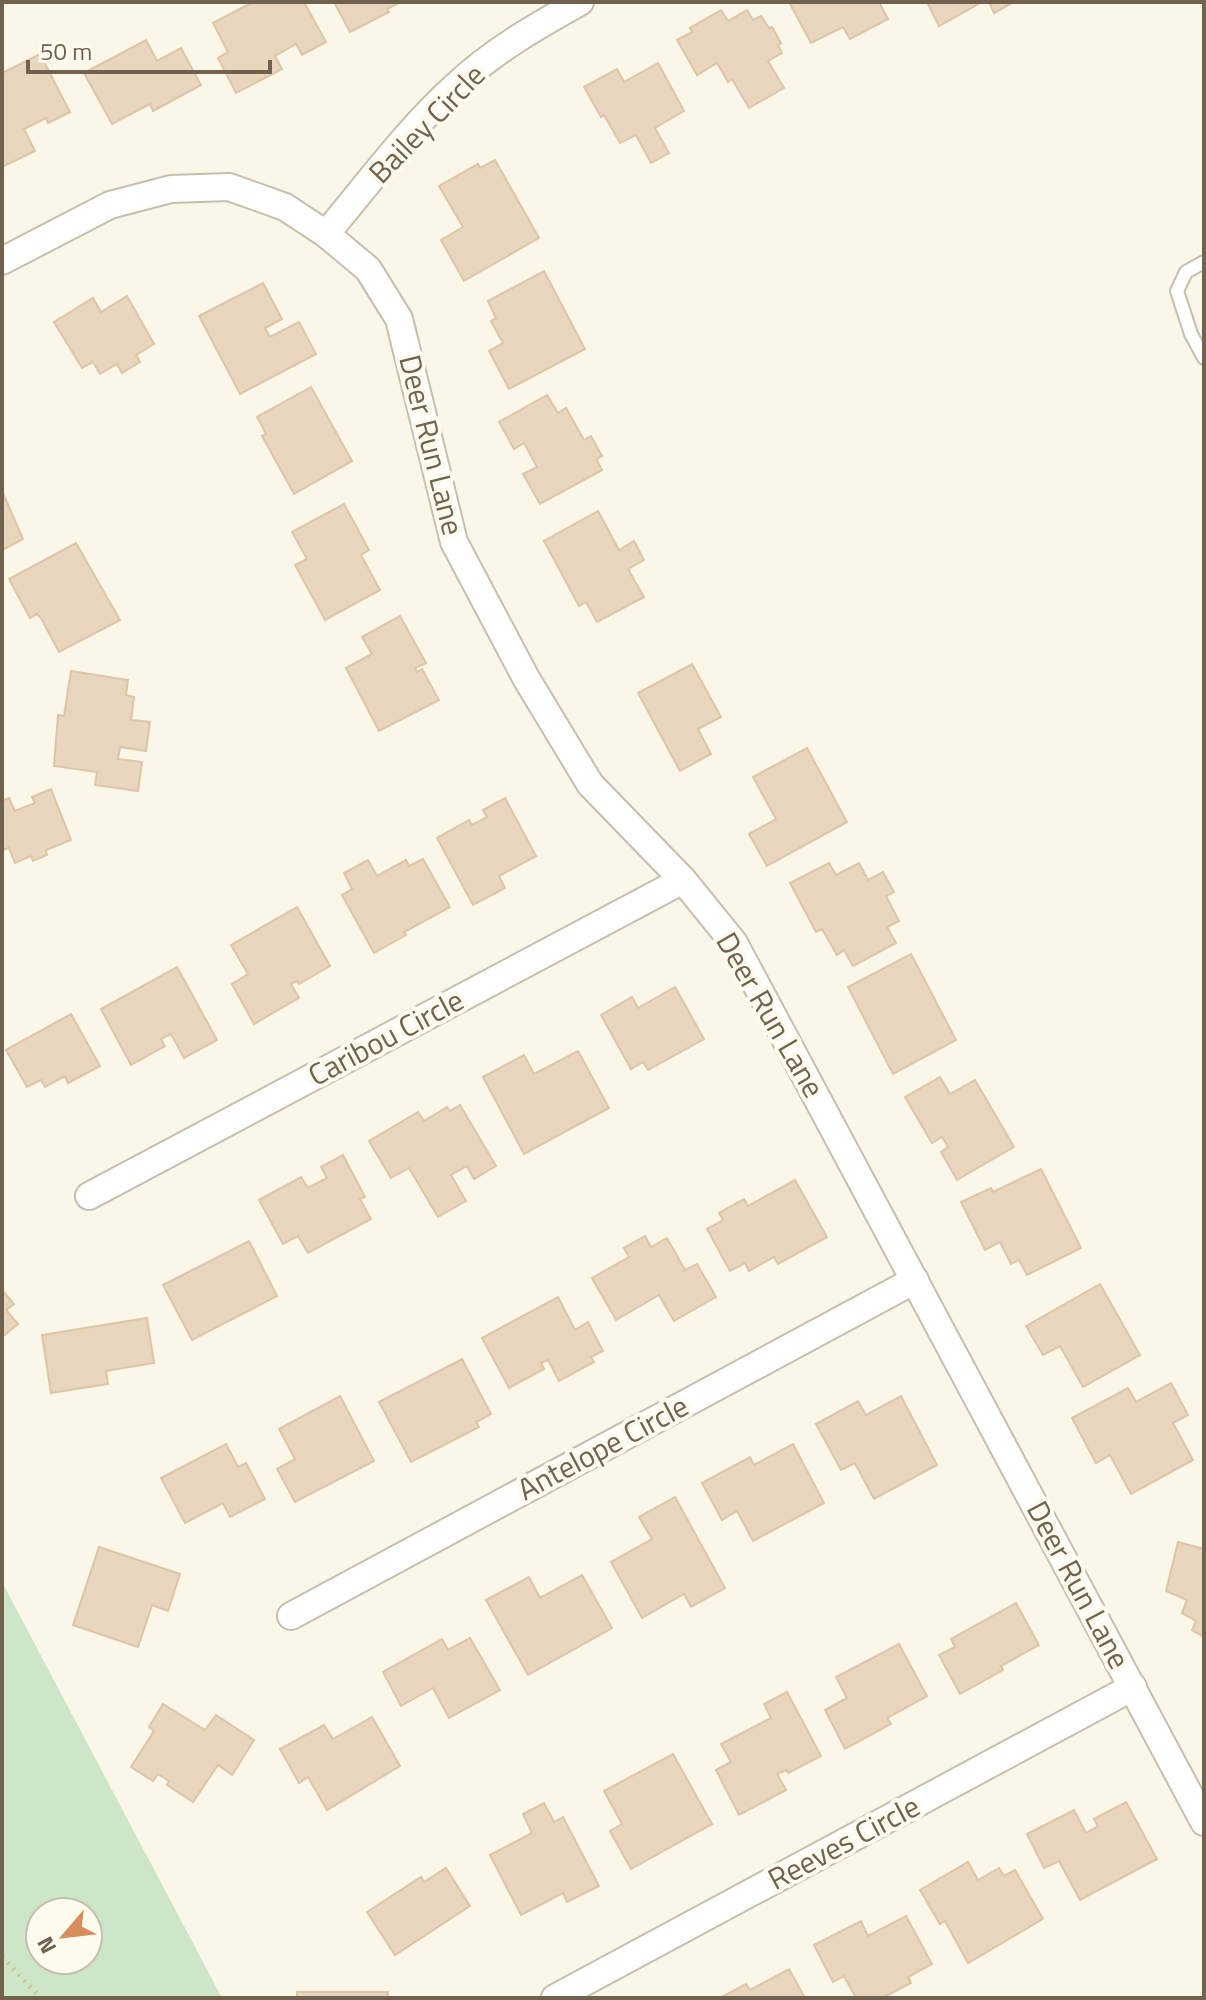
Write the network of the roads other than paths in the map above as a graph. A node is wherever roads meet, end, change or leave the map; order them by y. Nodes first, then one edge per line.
1 (580, 2) edge
2 (326, 234) junction
3 (2, 261) edge
4 (1204, 262) edge
5 (1204, 358) edge
6 (683, 880) junction
7 (89, 1196) dead end
8 (915, 1280) junction
9 (291, 1616) dead end
10 (1133, 1687) junction
11 (1204, 1822) edge
12 (555, 1998) edge

1 - 2 street, Bailey Circle
2 - 3 street, Deer Run Lane
2 - 6 street, Deer Run Lane
4 - 5 lane
6 - 7 street, Caribou Circle
6 - 8 street, Deer Run Lane
8 - 9 street, Antelope Circle
8 - 10 street, Deer Run Lane
10 - 11 street, Deer Run Lane
10 - 12 street, Reeves Circle

